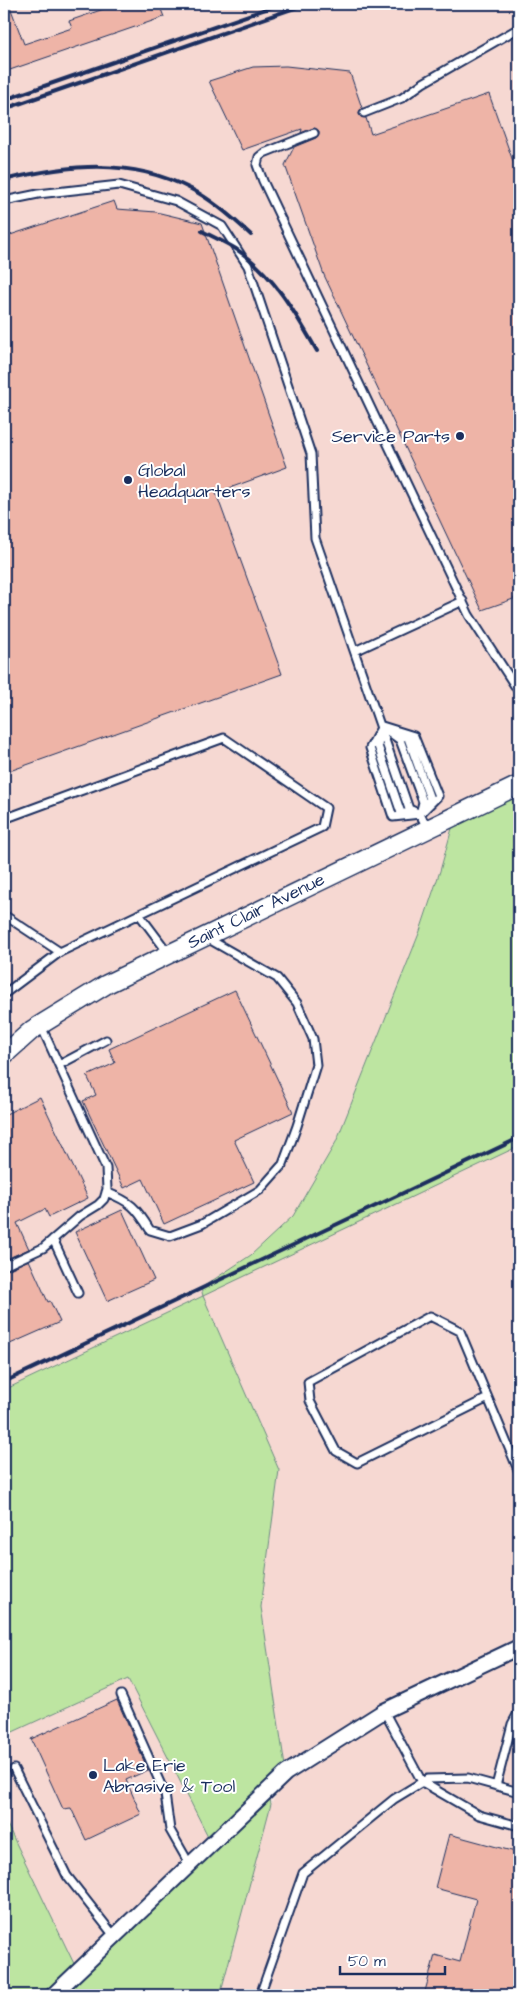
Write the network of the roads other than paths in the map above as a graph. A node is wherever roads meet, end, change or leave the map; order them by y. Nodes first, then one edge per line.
1 (519, 28) edge
2 (364, 113) dead end
3 (314, 133) dead end
4 (4, 201) edge
5 (462, 601) junction
6 (355, 652) junction
7 (519, 692) edge
8 (382, 726) junction
9 (519, 785) edge
10 (4, 819) edge
11 (423, 821) junction
12 (139, 914) junction
13 (4, 915) edge
14 (204, 936) junction
15 (60, 952) junction
16 (169, 954) junction
17 (4, 994) edge
18 (40, 1025) junction
19 (106, 1040) dead end
20 (4, 1055) edge
21 (59, 1065) junction
22 (106, 1192) junction
23 (53, 1239) junction
24 (4, 1266) edge
25 (78, 1293) dead end
26 (488, 1398) junction
27 (519, 1472) edge
28 (519, 1647) edge
29 (121, 1695) dead end
30 (384, 1711) junction
31 (519, 1711) edge
32 (14, 1768) dead end
33 (422, 1782) junction
34 (496, 1786) junction
35 (519, 1792) edge
36 (519, 1826) edge
37 (190, 1865) junction
38 (115, 1937) junction
39 (53, 1995) edge
40 (260, 1995) edge

1 - 2 lane
3 - 5 lane
4 - 6 lane
5 - 6 lane
5 - 7 lane
6 - 8 lane
8 - 11 lane
8 - 11 lane
8 - 11 lane
8 - 11 lane
9 - 11 street, Saint Clair Avenue
10 - 12 lane
11 - 14 street, Saint Clair Avenue
12 - 15 lane
12 - 16 lane
13 - 15 lane
14 - 16 street, Saint Clair Avenue
14 - 22 lane
15 - 17 lane
16 - 18 street, Saint Clair Avenue
18 - 20 street, Saint Clair Avenue
18 - 21 lane
19 - 21 lane
21 - 22 lane
22 - 23 lane
23 - 24 lane
23 - 25 lane
26 - 26 lane
26 - 27 lane
28 - 30 street
29 - 37 lane
30 - 33 lane
30 - 37 street
31 - 34 lane
32 - 38 lane
33 - 34 lane
33 - 36 lane
33 - 40 lane
34 - 35 lane
37 - 38 street
38 - 39 street

